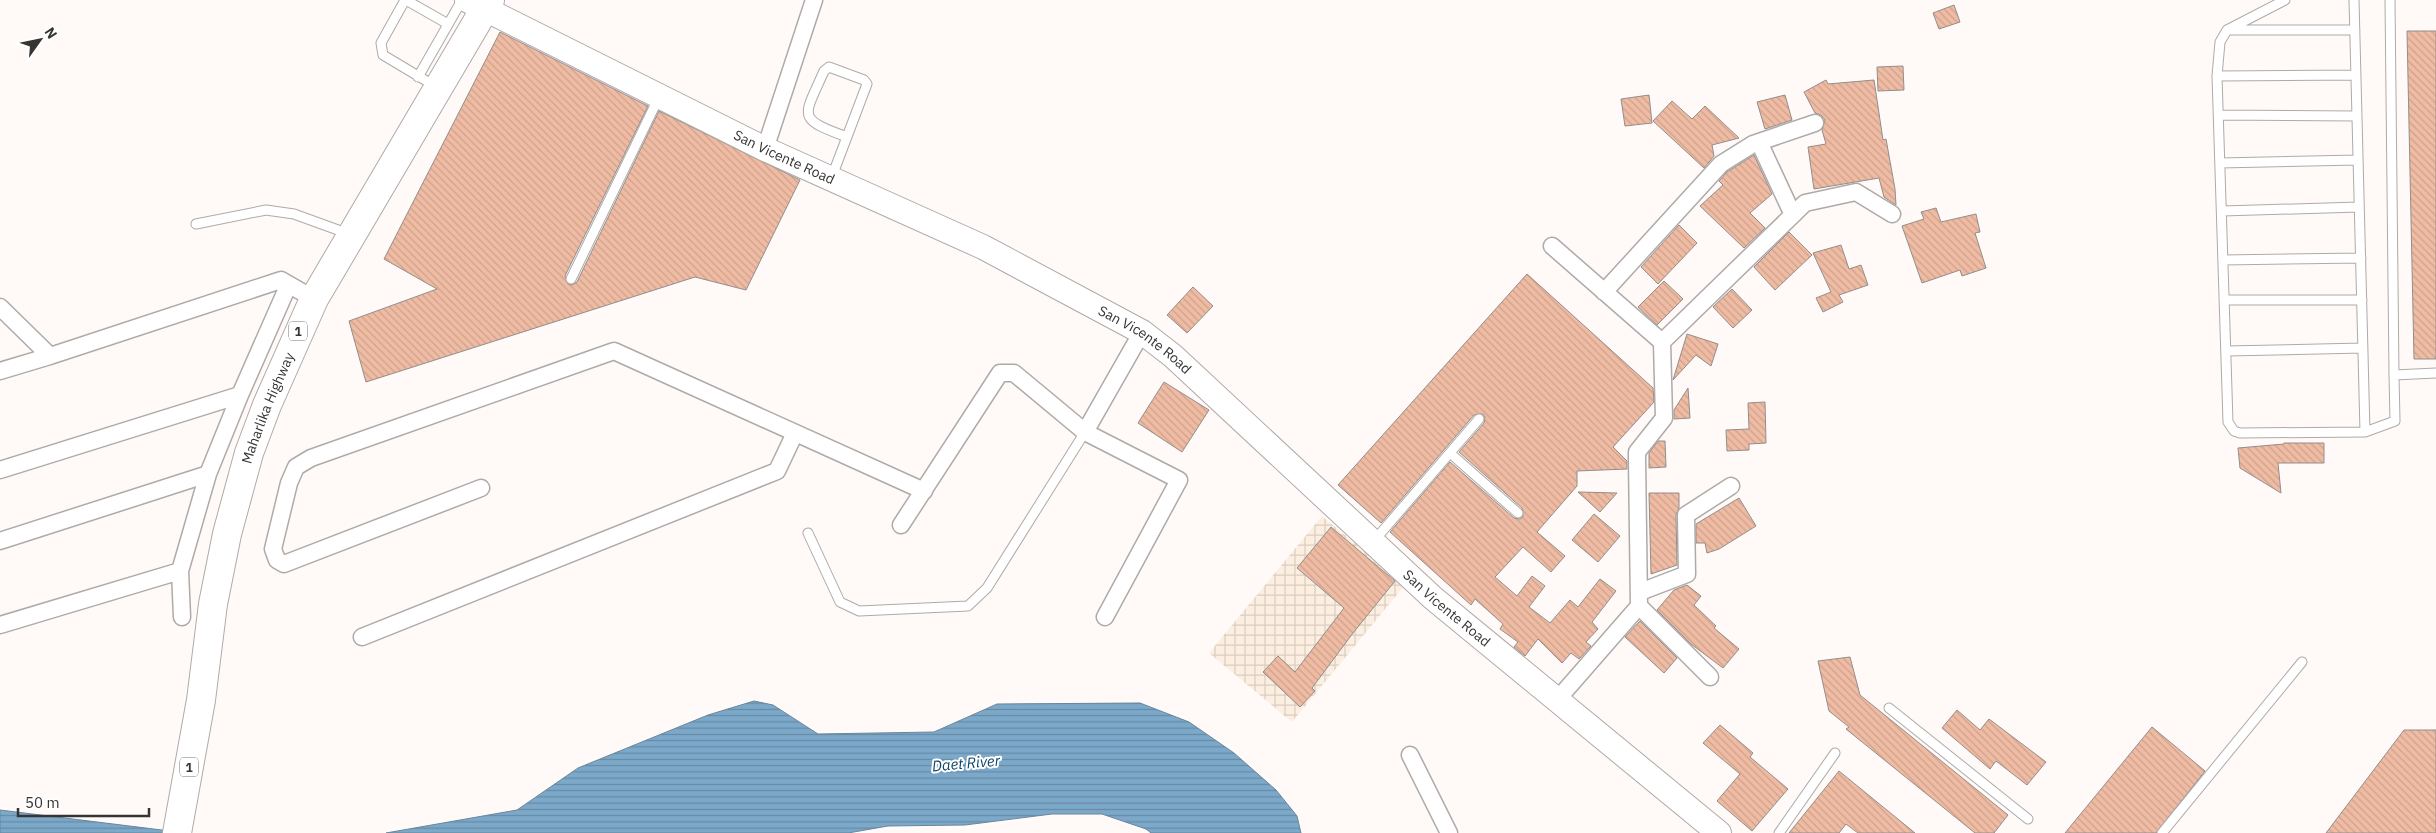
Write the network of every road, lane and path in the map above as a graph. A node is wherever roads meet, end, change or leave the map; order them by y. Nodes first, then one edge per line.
1 (405, 0) edge
2 (814, 0) edge
3 (2285, 0) edge
4 (2354, 0) edge
5 (2390, 0) edge
6 (476, 2) edge
7 (448, 24) junction
8 (2227, 30) junction
9 (2355, 30) junction
10 (2356, 75) junction
11 (2218, 76) junction
12 (428, 83) junction
13 (659, 96) junction
14 (2219, 115) junction
15 (2357, 116) junction
16 (1815, 123) dead end
17 (847, 137) junction
18 (1759, 142) junction
19 (764, 150) junction
20 (2358, 160) junction
21 (2220, 163) junction
22 (831, 179) junction
23 (2359, 207) junction
24 (2222, 211) junction
25 (1792, 213) junction
26 (1892, 214) dead end
27 (196, 224) dead end
28 (351, 234) junction
29 (1552, 246) dead end
30 (2361, 258) junction
31 (2223, 260) junction
32 (571, 279) dead end
33 (288, 286) junction
34 (1604, 292) junction
35 (314, 299) junction
36 (2224, 300) junction
37 (2362, 300) junction
38 (0, 307) edge
39 (1142, 332) junction
40 (1662, 342) junction
41 (2363, 348) junction
42 (2226, 350) junction
43 (50, 356) junction
44 (0, 371) edge
45 (2436, 373) edge
46 (2394, 375) junction
47 (240, 395) junction
48 (1479, 419) dead end
49 (1085, 432) junction
50 (2365, 432) junction
51 (795, 433) junction
52 (1450, 454) junction
53 (0, 470) edge
54 (208, 474) junction
55 (1731, 486) dead end
56 (481, 488) dead end
57 (924, 491) junction
58 (1518, 513) dead end
59 (902, 525) dead end
60 (808, 533) dead end
61 (0, 541) edge
62 (1373, 542) junction
63 (180, 571) junction
64 (1640, 599) junction
65 (182, 617) dead end
66 (1105, 618) dead end
67 (0, 625) edge
68 (362, 637) dead end
69 (2302, 662) dead end
70 (1710, 677) dead end
71 (1557, 700) junction
72 (1889, 708) dead end
73 (1835, 753) dead end
74 (1410, 755) dead end
75 (2028, 820) dead end
76 (176, 833) edge
77 (1449, 833) edge
78 (1719, 833) edge
79 (1779, 833) edge
80 (2162, 833) edge

1 - 7 lane
1 - 12 lane
2 - 19 street
3 - 8 lane
4 - 9 lane
5 - 46 lane
6 - 7 lane
6 - 12 highway, Maharlika Highway / 1
6 - 13 main road, San Vicente Road
7 - 12 lane
8 - 9 lane
8 - 11 lane
9 - 10 lane
10 - 11 lane
10 - 15 lane
11 - 14 lane
12 - 28 highway, Maharlika Highway / 1
13 - 19 main road, San Vicente Road
13 - 32 lane
14 - 15 lane
14 - 21 lane
15 - 20 lane
16 - 18 street
17 - 17 lane
17 - 22 lane
18 - 25 street
18 - 34 street
19 - 22 main road, San Vicente Road
20 - 21 lane
20 - 23 lane
21 - 24 lane
22 - 39 main road, San Vicente Road
23 - 24 lane
23 - 30 lane
24 - 31 lane
25 - 26 street
25 - 40 street
27 - 28 lane
28 - 35 highway, Maharlika Highway / 1
29 - 34 street
30 - 31 lane
30 - 37 lane
31 - 36 lane
33 - 35 street
33 - 43 street
33 - 47 street
34 - 40 street
35 - 76 highway, Maharlika Highway / 1
36 - 37 lane
36 - 42 lane
37 - 41 lane
38 - 43 street
39 - 49 street
39 - 62 main road, San Vicente Road
40 - 64 street
41 - 42 lane
41 - 50 lane
42 - 50 lane
43 - 44 street
45 - 46 lane
46 - 50 lane
47 - 53 street
47 - 54 street
48 - 52 lane
49 - 57 street
49 - 60 lane
49 - 66 street
51 - 56 street
51 - 57 street
51 - 68 street
52 - 58 lane
52 - 62 lane
54 - 61 street
54 - 63 street
55 - 64 street
57 - 59 street
62 - 71 main road, San Vicente Road
63 - 65 street
63 - 67 street
64 - 70 street
64 - 71 street
69 - 80 lane
71 - 78 main road, San Vicente Road
72 - 75 lane
73 - 79 lane
74 - 77 street

